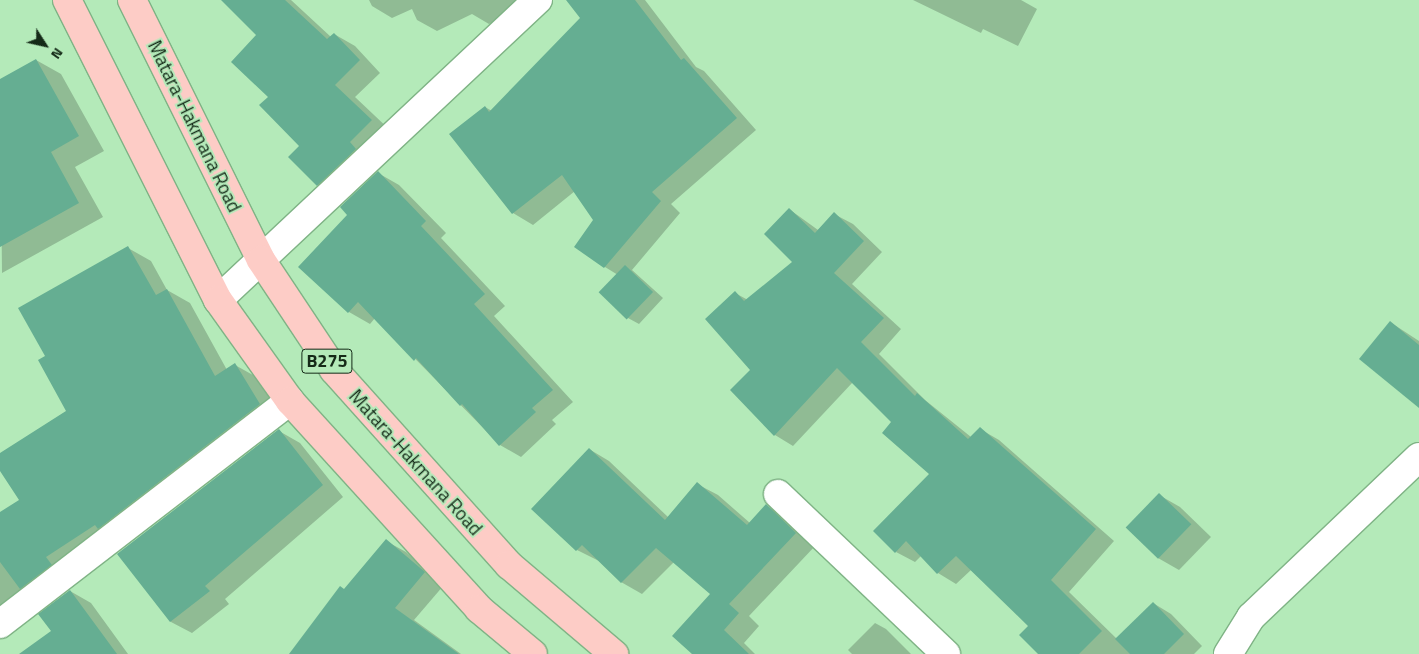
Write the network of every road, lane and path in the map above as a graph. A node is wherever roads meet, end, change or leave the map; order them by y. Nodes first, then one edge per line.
1 (67, 0) edge
2 (132, 0) edge
3 (538, 0) edge
4 (261, 260) junction
5 (218, 300) junction
6 (290, 401) junction
7 (1419, 457) edge
8 (778, 494) dead end
9 (0, 624) edge
10 (532, 654) edge
11 (614, 654) edge
12 (946, 654) edge
13 (1228, 654) edge

1 - 5 main road, B275
2 - 4 main road, Matara-Hakmana Road / B275
3 - 4 street
4 - 5 street
4 - 11 main road, Matara-Hakmana Road / B275
5 - 6 main road, B275
6 - 9 street
6 - 10 main road, B275
7 - 13 street
8 - 12 street

